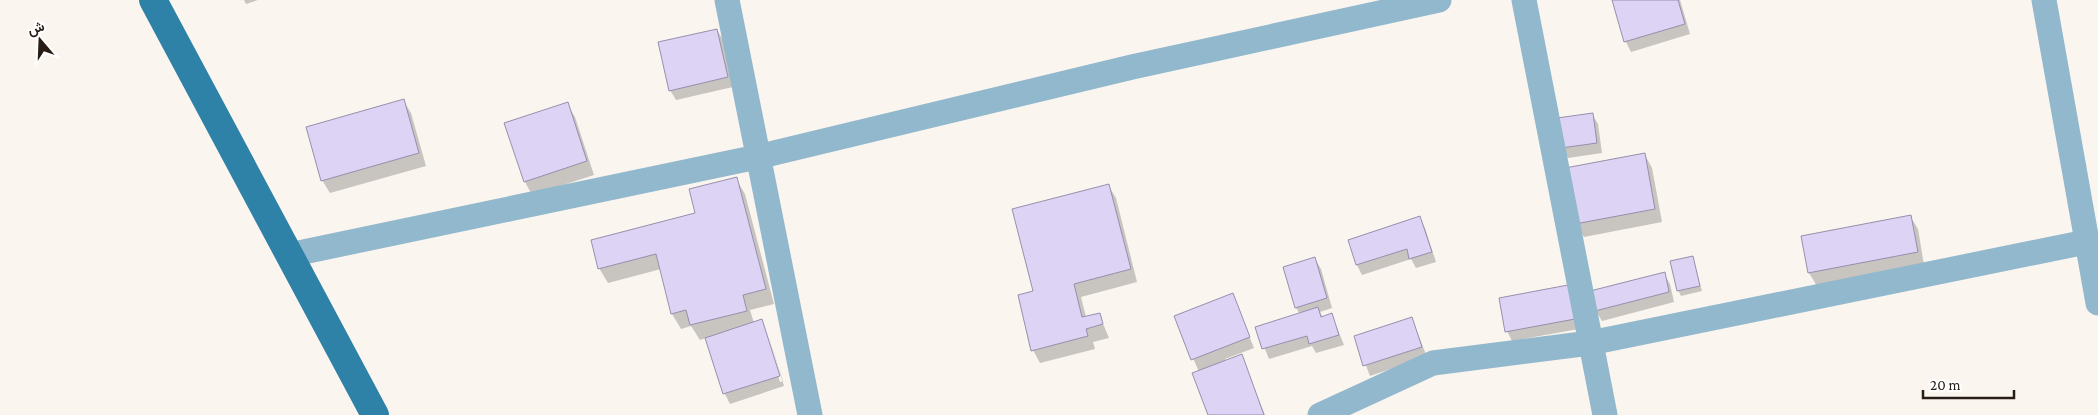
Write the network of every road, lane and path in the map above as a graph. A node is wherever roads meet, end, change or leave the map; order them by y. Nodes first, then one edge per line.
1 (153, 0) edge
2 (727, 0) edge
3 (1439, 0) edge
4 (1524, 0) edge
5 (2044, 0) edge
6 (757, 157) junction
7 (2086, 242) junction
8 (289, 255) junction
9 (2098, 302) edge
10 (1590, 343) junction
11 (375, 415) edge
12 (810, 415) edge
13 (1320, 415) edge
14 (1605, 415) edge

1 - 8 main road
2 - 6 street
3 - 6 street
4 - 10 street
5 - 7 street
6 - 8 street
6 - 12 street
7 - 9 street
7 - 10 street
8 - 11 main road
10 - 13 street
10 - 14 street

